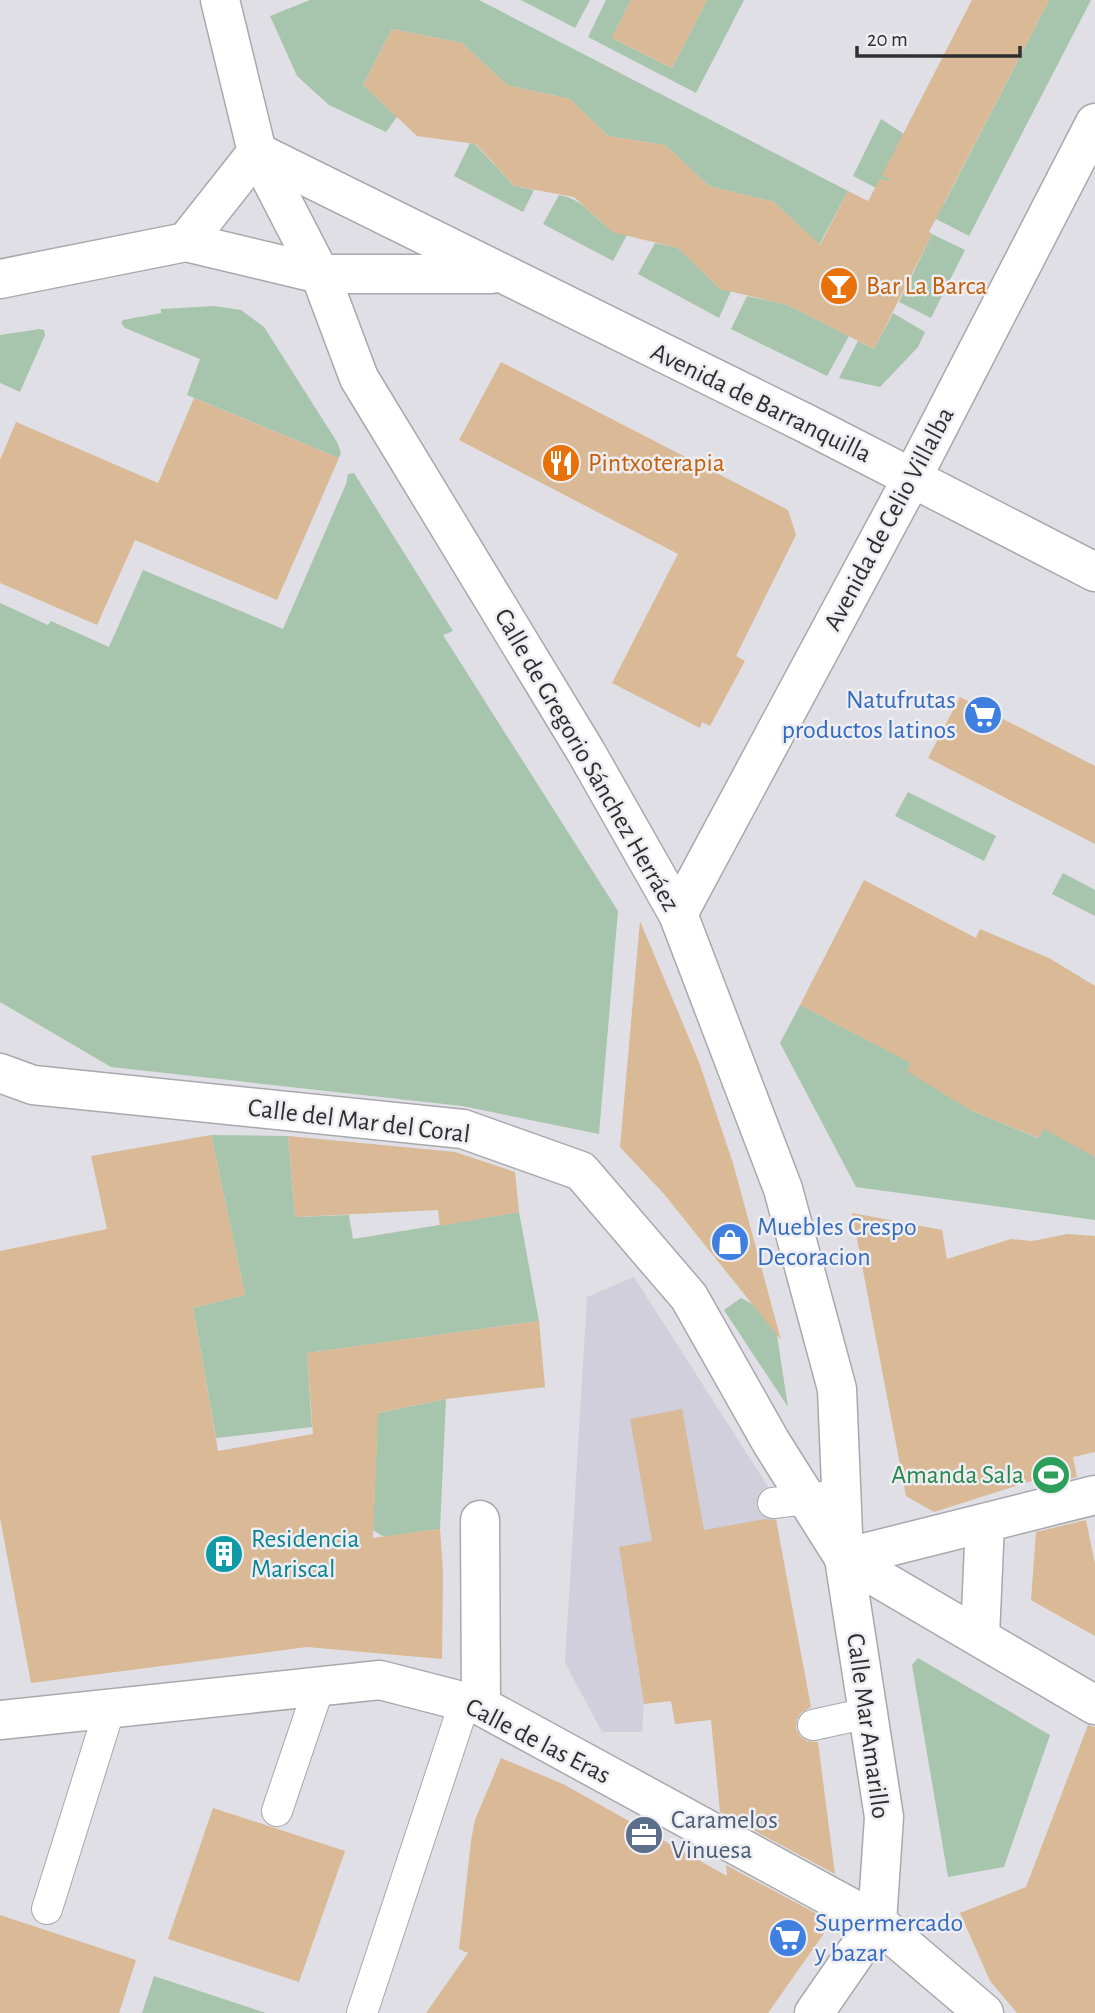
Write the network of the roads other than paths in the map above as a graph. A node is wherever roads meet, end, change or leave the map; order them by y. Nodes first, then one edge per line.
1 (220, 0) edge
2 (1095, 122) edge
3 (257, 152) junction
4 (186, 242) junction
5 (320, 274) junction
6 (501, 274) junction
7 (0, 279) edge
8 (912, 478) junction
9 (1095, 572) edge
10 (678, 914) junction
11 (0, 1073) edge
12 (1095, 1495) edge
13 (807, 1499) junction
14 (481, 1520) dead end
15 (985, 1523) junction
16 (844, 1558) junction
17 (980, 1636) junction
18 (319, 1687) junction
19 (473, 1704) junction
20 (1095, 1705) edge
21 (110, 1708) junction
22 (868, 1713) junction
23 (0, 1720) edge
24 (813, 1725) dead end
25 (277, 1811) dead end
26 (47, 1909) dead end
27 (877, 1922) junction
28 (362, 2013) edge
29 (814, 2013) edge
30 (984, 2013) edge

1 - 3 street, Calle de Gregorio Sánchez Herráez
2 - 8 street, Avenida de Celio Villalba
3 - 4 street
3 - 5 street, Calle de Gregorio Sánchez Herráez
3 - 6 street, Avenida de Barranquilla
4 - 5 street, Avenida de Barranquilla
4 - 7 street
5 - 6 street, Avenida de Barranquilla
5 - 10 street, Calle de Gregorio Sánchez Herráez
6 - 8 street, Avenida de Barranquilla
8 - 9 street, Avenida de Barranquilla
8 - 10 street, Avenida de Celio Villalba
10 - 13 street, Calle de Gregorio Sánchez Herráez
11 - 13 street, Calle del Mar del Coral
12 - 15 street
13 - 16 street, Calle del Mar del Coral
14 - 19 street
15 - 16 street
15 - 17 street
16 - 17 street
16 - 22 street, Calle Mar Amarillo
17 - 20 street
18 - 19 street, Calle de las Eras
18 - 21 street, Calle de las Eras
18 - 25 lane
19 - 27 street, Calle de las Eras
19 - 28 lane
21 - 23 street, Calle de las Eras
21 - 26 lane
22 - 24 lane
22 - 27 street, Calle Mar Amarillo
27 - 29 street
27 - 30 street

